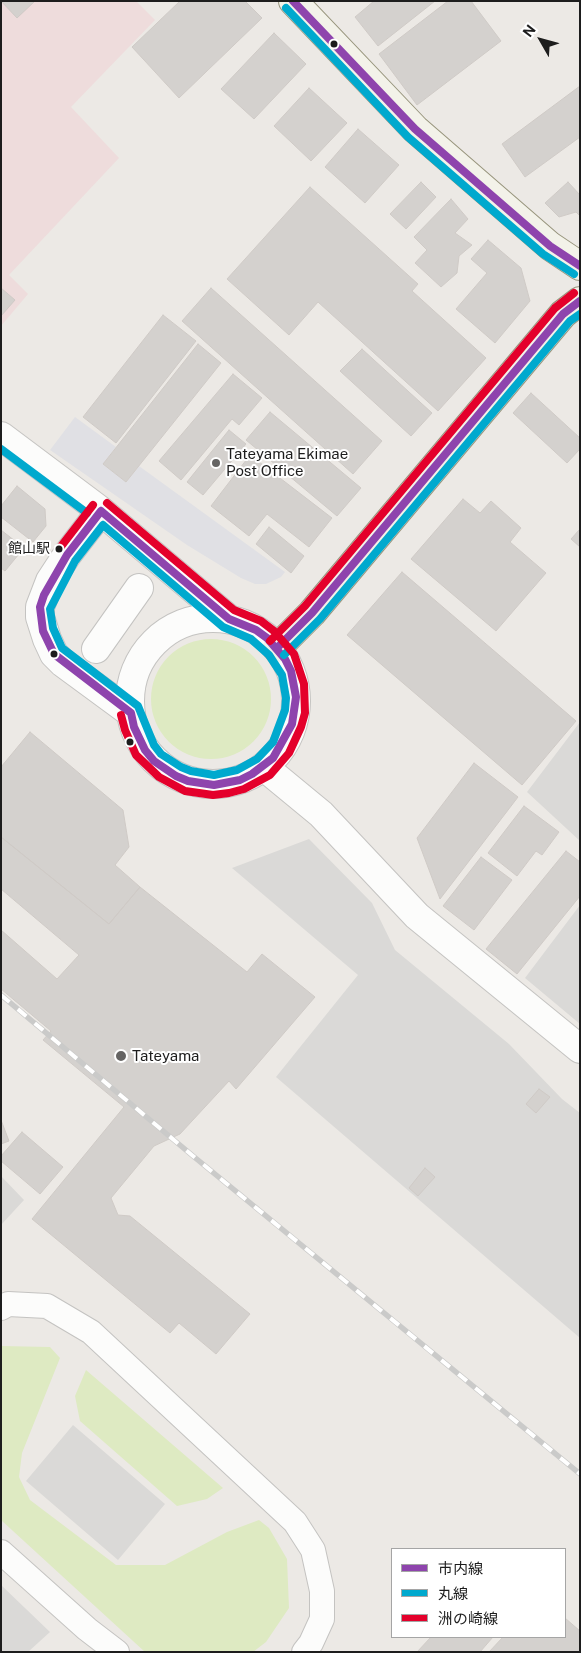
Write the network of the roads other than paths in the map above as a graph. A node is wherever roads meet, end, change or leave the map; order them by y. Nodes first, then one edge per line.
1 (293, 1) edge
2 (580, 266) edge
3 (580, 302) edge
4 (1, 436) edge
5 (101, 511) junction
6 (139, 588) dead end
7 (229, 619) junction
8 (277, 648) junction
9 (96, 649) dead end
10 (131, 714) junction
11 (264, 767) junction
12 (580, 1049) edge
13 (1, 1308) edge
14 (1, 1552) edge
15 (117, 1652) edge
16 (304, 1652) edge

1 - 2 main road
3 - 8 main road
4 - 5 street
5 - 7 street
5 - 10 street
6 - 9 street
7 - 8 street
7 - 10 street
8 - 11 street
10 - 11 street
11 - 12 street
13 - 16 lane
14 - 15 lane

